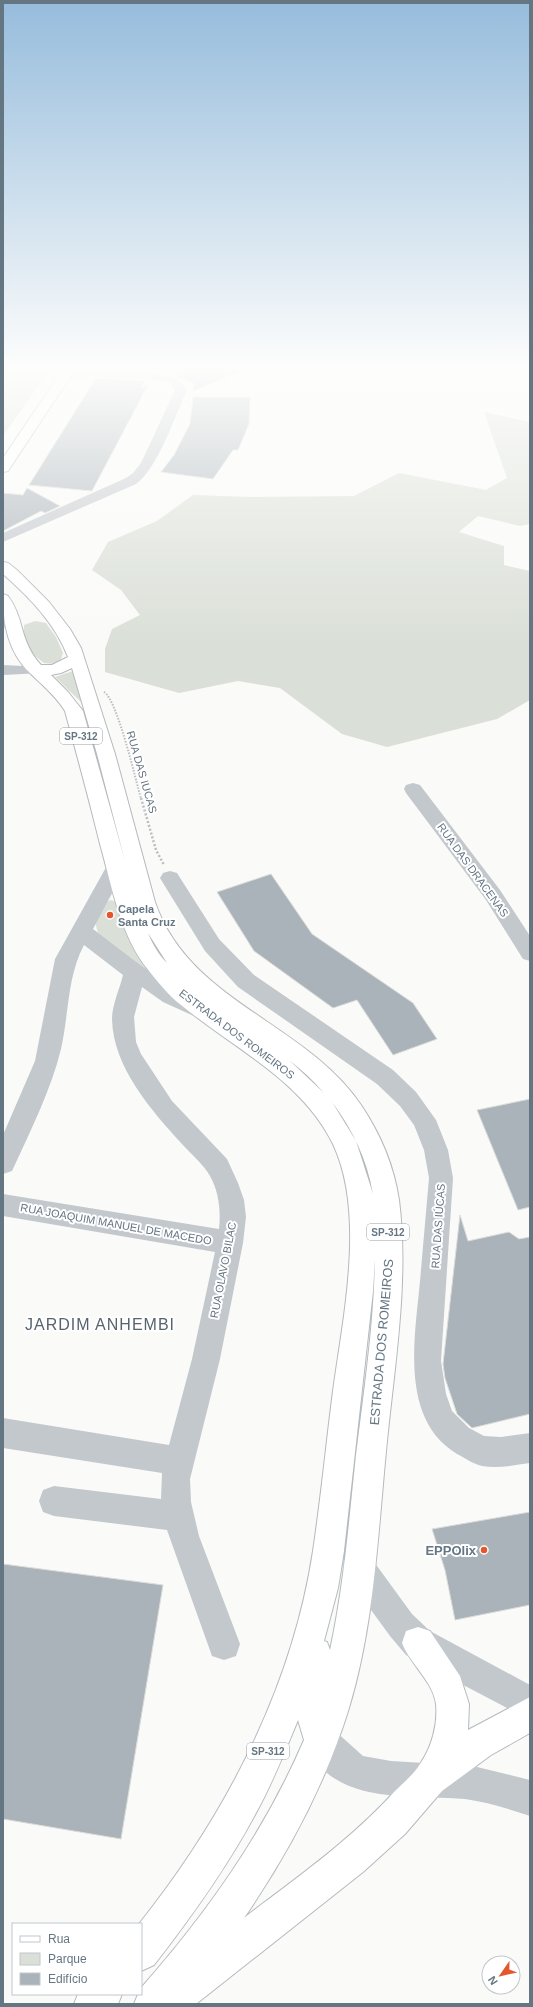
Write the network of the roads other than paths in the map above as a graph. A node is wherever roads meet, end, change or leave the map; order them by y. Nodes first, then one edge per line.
1 (9, 459) edge
2 (149, 459) edge
3 (3, 468) edge
4 (3, 538) edge
5 (3, 562) edge
6 (8, 570) edge
7 (4, 601) edge
8 (19, 619) edge
9 (53, 619) junction
10 (76, 659) junction
11 (3, 670) edge
12 (36, 670) junction
13 (413, 788) dead end
14 (116, 867) junction
15 (170, 878) road end
16 (82, 932) junction
17 (530, 953) edge
18 (135, 972) junction
19 (206, 1014) junction
20 (3, 1163) edge
21 (3, 1205) edge
22 (230, 1243) junction
23 (3, 1434) edge
24 (530, 1448) edge
25 (177, 1470) junction
26 (54, 1501) dead end
27 (179, 1516) junction
28 (341, 1571) junction
29 (418, 1643) junction
30 (224, 1644) dead end
31 (530, 1703) edge
32 (530, 1714) edge
33 (321, 1741) junction
34 (430, 1779) junction
35 (530, 1798) edge
36 (142, 1951) edge
37 (102, 1995) edge
38 (93, 2004) edge
39 (153, 2004) edge
40 (164, 2004) edge

1 - 3 main road
2 - 4 street
5 - 6 main road, ESTRADA DOS ROMEIROS
6 - 9 main road, ESTRADA DOS ROMEIROS / SP-312
7 - 8 main road, ESTRADA DOS ROMEIROS / SP-312
8 - 9 main road
8 - 12 main road, ESTRADA DOS ROMEIROS / SP-312
9 - 10 main road, ESTRADA DOS ROMEIROS / SP-312
10 - 12 main road
10 - 28 main road, ESTRADA DOS ROMEIROS / SP-312
11 - 12 street
12 - 14 main road, ESTRADA DOS ROMEIROS / SP-312
13 - 17 street, RUA DAS DRACENAS
14 - 16 street
14 - 19 main road, ESTRADA DOS ROMEIROS / SP-312
15 - 24 street, RUA DAS IÚCAS
16 - 18 street
16 - 20 street
18 - 19 street
18 - 22 street, RUA OLAVO BILAC
19 - 28 main road, ESTRADA DOS ROMEIROS / SP-312
21 - 22 street, RUA JOAQUIM MANUEL DE MACEDO
22 - 25 street, RUA OLAVO BILAC
23 - 25 street
25 - 27 street, RUA OLAVO BILAC
26 - 27 street
27 - 30 street, RUA OLAVO BILAC
28 - 29 street
28 - 33 main road
28 - 36 main road, ESTRADA DOS ROMEIROS / SP-312
29 - 31 street
29 - 34 main road
32 - 34 main road
33 - 34 street
33 - 39 main road
34 - 35 street
34 - 40 main road
37 - 38 main road

